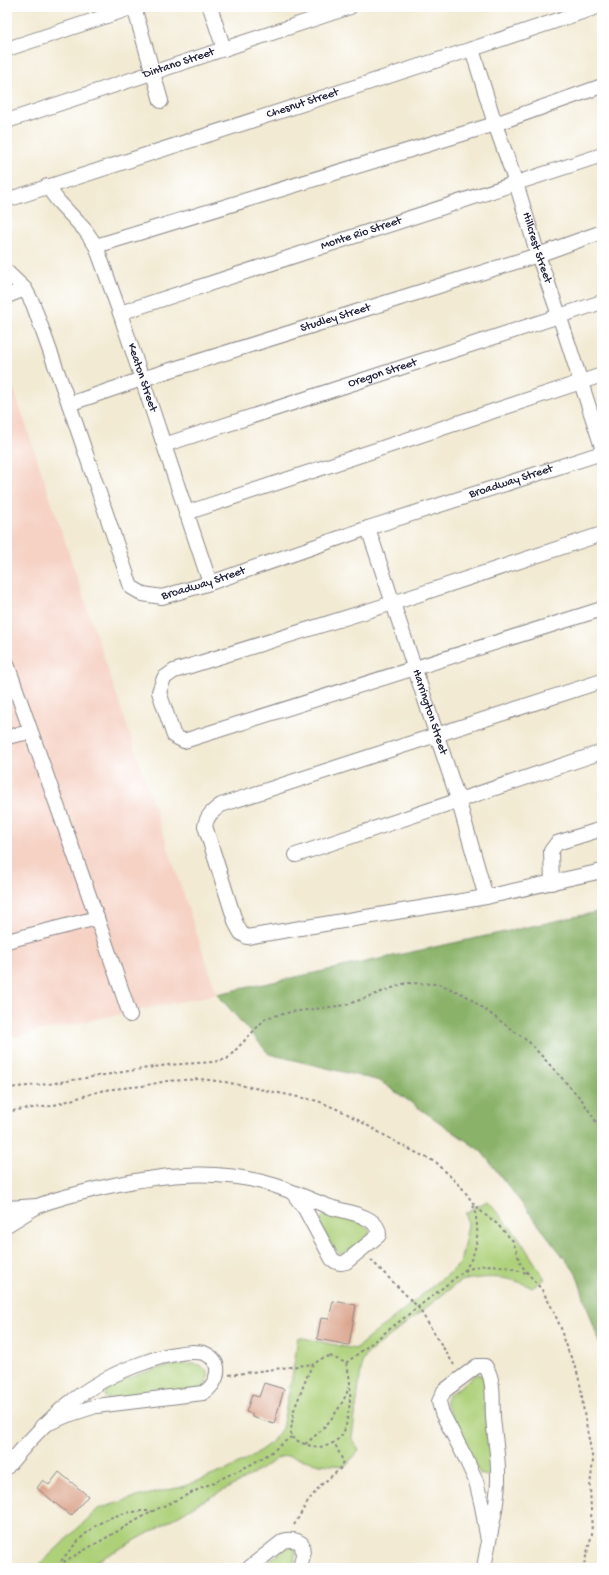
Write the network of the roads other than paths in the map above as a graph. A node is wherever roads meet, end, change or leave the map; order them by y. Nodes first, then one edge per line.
1 (134, 7) edge
2 (210, 7) edge
3 (350, 7) edge
4 (597, 7) edge
5 (315, 13) edge
6 (7, 49) edge
7 (224, 49) junction
8 (472, 49) junction
9 (153, 72) junction
10 (602, 86) edge
11 (161, 101) dead end
12 (7, 121) edge
13 (495, 124) junction
14 (602, 155) edge
15 (516, 183) junction
16 (47, 186) junction
17 (7, 200) edge
18 (602, 232) edge
19 (96, 246) junction
20 (538, 255) junction
21 (7, 272) edge
22 (25, 289) junction
23 (7, 296) edge
24 (602, 302) edge
25 (120, 313) junction
26 (559, 316) junction
27 (602, 375) edge
28 (142, 379) junction
29 (581, 382) junction
30 (69, 404) junction
31 (164, 445) junction
32 (602, 447) edge
33 (602, 453) edge
34 (186, 513) junction
35 (368, 528) junction
36 (602, 534) edge
37 (210, 583) junction
38 (393, 603) junction
39 (602, 609) edge
40 (7, 664) edge
41 (415, 668) junction
42 (602, 681) edge
43 (30, 732) junction
44 (437, 735) junction
45 (7, 737) edge
46 (602, 752) edge
47 (458, 799) junction
48 (602, 829) edge
49 (296, 855) dead end
50 (602, 871) edge
51 (552, 883) junction
52 (486, 897) junction
53 (98, 918) junction
54 (7, 941) edge
55 (130, 1015) dead end
56 (292, 1192) junction
57 (38, 1206) junction
58 (7, 1208) edge
59 (7, 1225) edge
60 (42, 1426) junction
61 (7, 1466) edge
62 (488, 1541) junction
63 (249, 1568) edge
64 (300, 1568) edge
65 (484, 1568) edge

1 - 6 street
1 - 9 street
2 - 7 street
3 - 5 street, Dintano Street
4 - 8 street, Chesnut Street
5 - 7 street, Dintano Street
7 - 9 street, Dintano Street
8 - 13 street, Hillcrest Street
8 - 16 street, Chesnut Street
9 - 11 street
9 - 12 street, Dintano Street
10 - 13 street
13 - 15 street, Hillcrest Street
13 - 19 street
14 - 15 street, Monte Rio Street
15 - 20 street, Hillcrest Street
15 - 25 street, Monte Rio Street
16 - 17 street, Chesnut Street
16 - 19 street, Keaton Street
18 - 20 street, Studley Street
19 - 25 street, Keaton Street
20 - 26 street, Hillcrest Street
20 - 28 street, Studley Street
21 - 22 street, Broadway Street
22 - 23 street
22 - 30 street, Broadway Street
24 - 26 street, Oregon Street
25 - 28 street, Keaton Street
26 - 29 street, Hillcrest Street
26 - 31 street, Oregon Street
27 - 29 street
28 - 30 street, Studley Street
28 - 31 street, Keaton Street
29 - 32 street, Hillcrest Street
29 - 34 street
30 - 37 street, Broadway Street
31 - 34 street, Keaton Street
33 - 35 street, Broadway Street
34 - 37 street, Keaton Street
35 - 37 street, Broadway Street
35 - 38 street, Harrington Street
36 - 38 street
38 - 41 street, Harrington Street
38 - 41 street
39 - 41 street
40 - 43 street
41 - 44 street, Harrington Street
42 - 44 street
43 - 45 street
43 - 53 street
44 - 47 street, Harrington Street
44 - 52 street
46 - 47 street
47 - 49 street
47 - 52 street, Harrington Street
48 - 51 street
50 - 51 street
51 - 52 street
53 - 54 street
53 - 55 street
56 - 56 street
56 - 57 street
57 - 58 street
57 - 59 street
60 - 60 street
60 - 61 street
62 - 62 street
62 - 65 street
63 - 64 street

